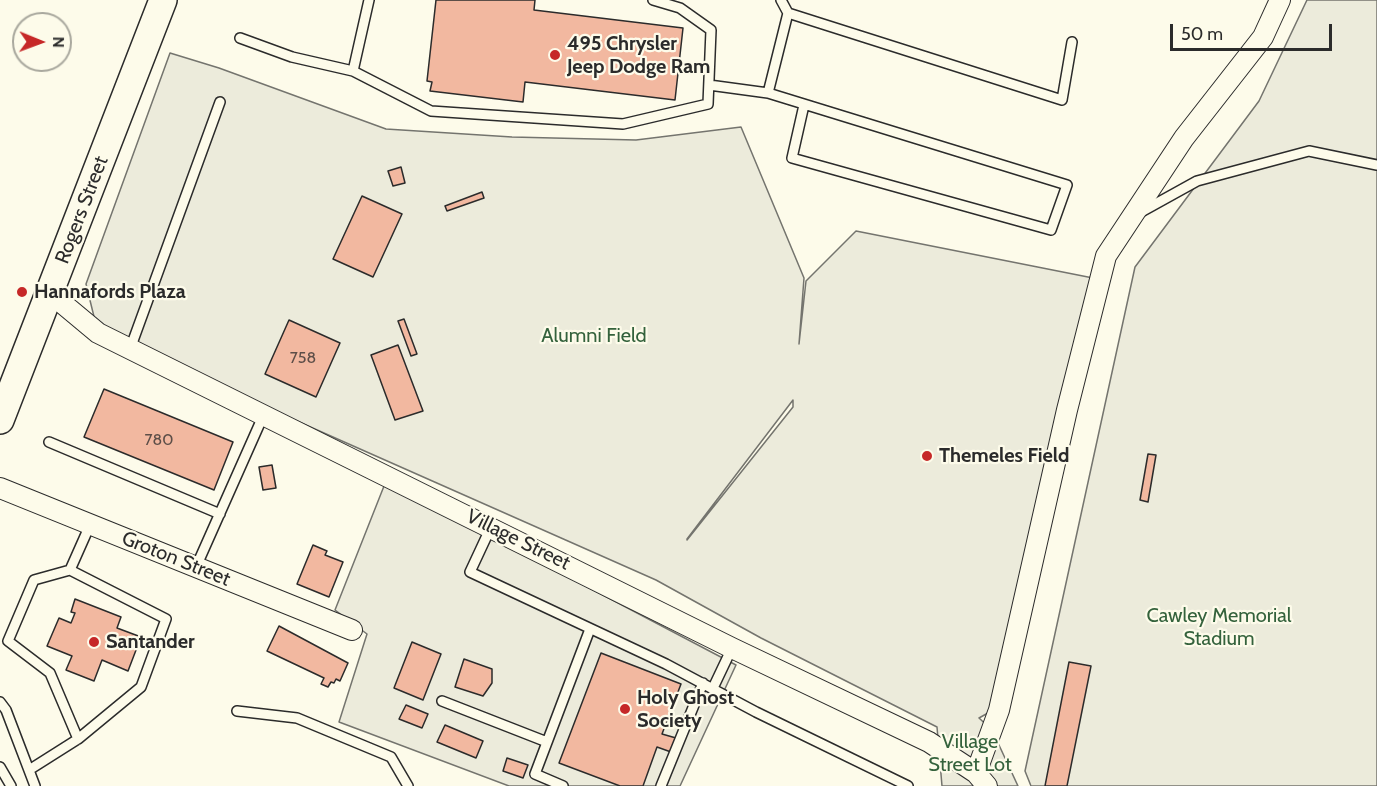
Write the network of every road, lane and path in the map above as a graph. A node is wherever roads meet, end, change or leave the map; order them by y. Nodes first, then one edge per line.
1 (163, 0) edge
2 (369, 0) edge
3 (653, 0) edge
4 (781, 0) edge
5 (1280, 0) edge
6 (788, 13) junction
7 (240, 38) dead end
8 (1072, 42) dead end
9 (353, 71) junction
10 (709, 85) junction
11 (768, 93) junction
12 (220, 102) dead end
13 (804, 105) junction
14 (1377, 165) edge
15 (1131, 217) junction
16 (50, 293) junction
17 (130, 349) junction
18 (264, 414) junction
19 (0, 420) edge
20 (49, 442) dead end
21 (0, 488) edge
22 (220, 514) junction
23 (90, 525) junction
24 (491, 527) junction
25 (196, 567) junction
26 (70, 570) junction
27 (590, 629) junction
28 (352, 630) dead end
29 (732, 648) junction
30 (703, 683) junction
31 (713, 688) junction
32 (442, 701) dead end
33 (0, 702) edge
34 (237, 711) dead end
35 (78, 739) junction
36 (547, 742) junction
37 (0, 767) edge
38 (29, 770) junction
39 (981, 779) edge
40 (11, 786) edge
41 (35, 786) edge
42 (408, 786) edge
43 (563, 786) edge
44 (661, 786) edge
45 (908, 786) edge

1 - 16 main road, Rogers Street
2 - 9 lane
3 - 10 lane
4 - 6 lane
5 - 15 street
6 - 8 lane
6 - 11 lane
7 - 9 lane
9 - 10 lane
10 - 11 lane
11 - 13 lane
12 - 17 lane
13 - 13 lane
14 - 15 lane
15 - 39 street
16 - 17 street, Village Street
16 - 19 main road, Rogers Street
17 - 18 street, Village Street
18 - 22 lane
18 - 24 street, Village Street
20 - 22 lane
21 - 23 street, Groton Street
22 - 25 lane
23 - 25 street, Groton Street
23 - 26 lane
24 - 27 lane
24 - 29 street, Village Street
25 - 28 street, Groton Street
26 - 35 lane
26 - 35 lane
27 - 30 lane
27 - 36 lane
29 - 31 lane
29 - 39 street, Village Street
30 - 31 lane
30 - 44 lane
31 - 45 lane
32 - 36 lane
33 - 38 lane
34 - 42 lane
35 - 38 lane
36 - 43 lane
37 - 40 lane
38 - 41 lane

